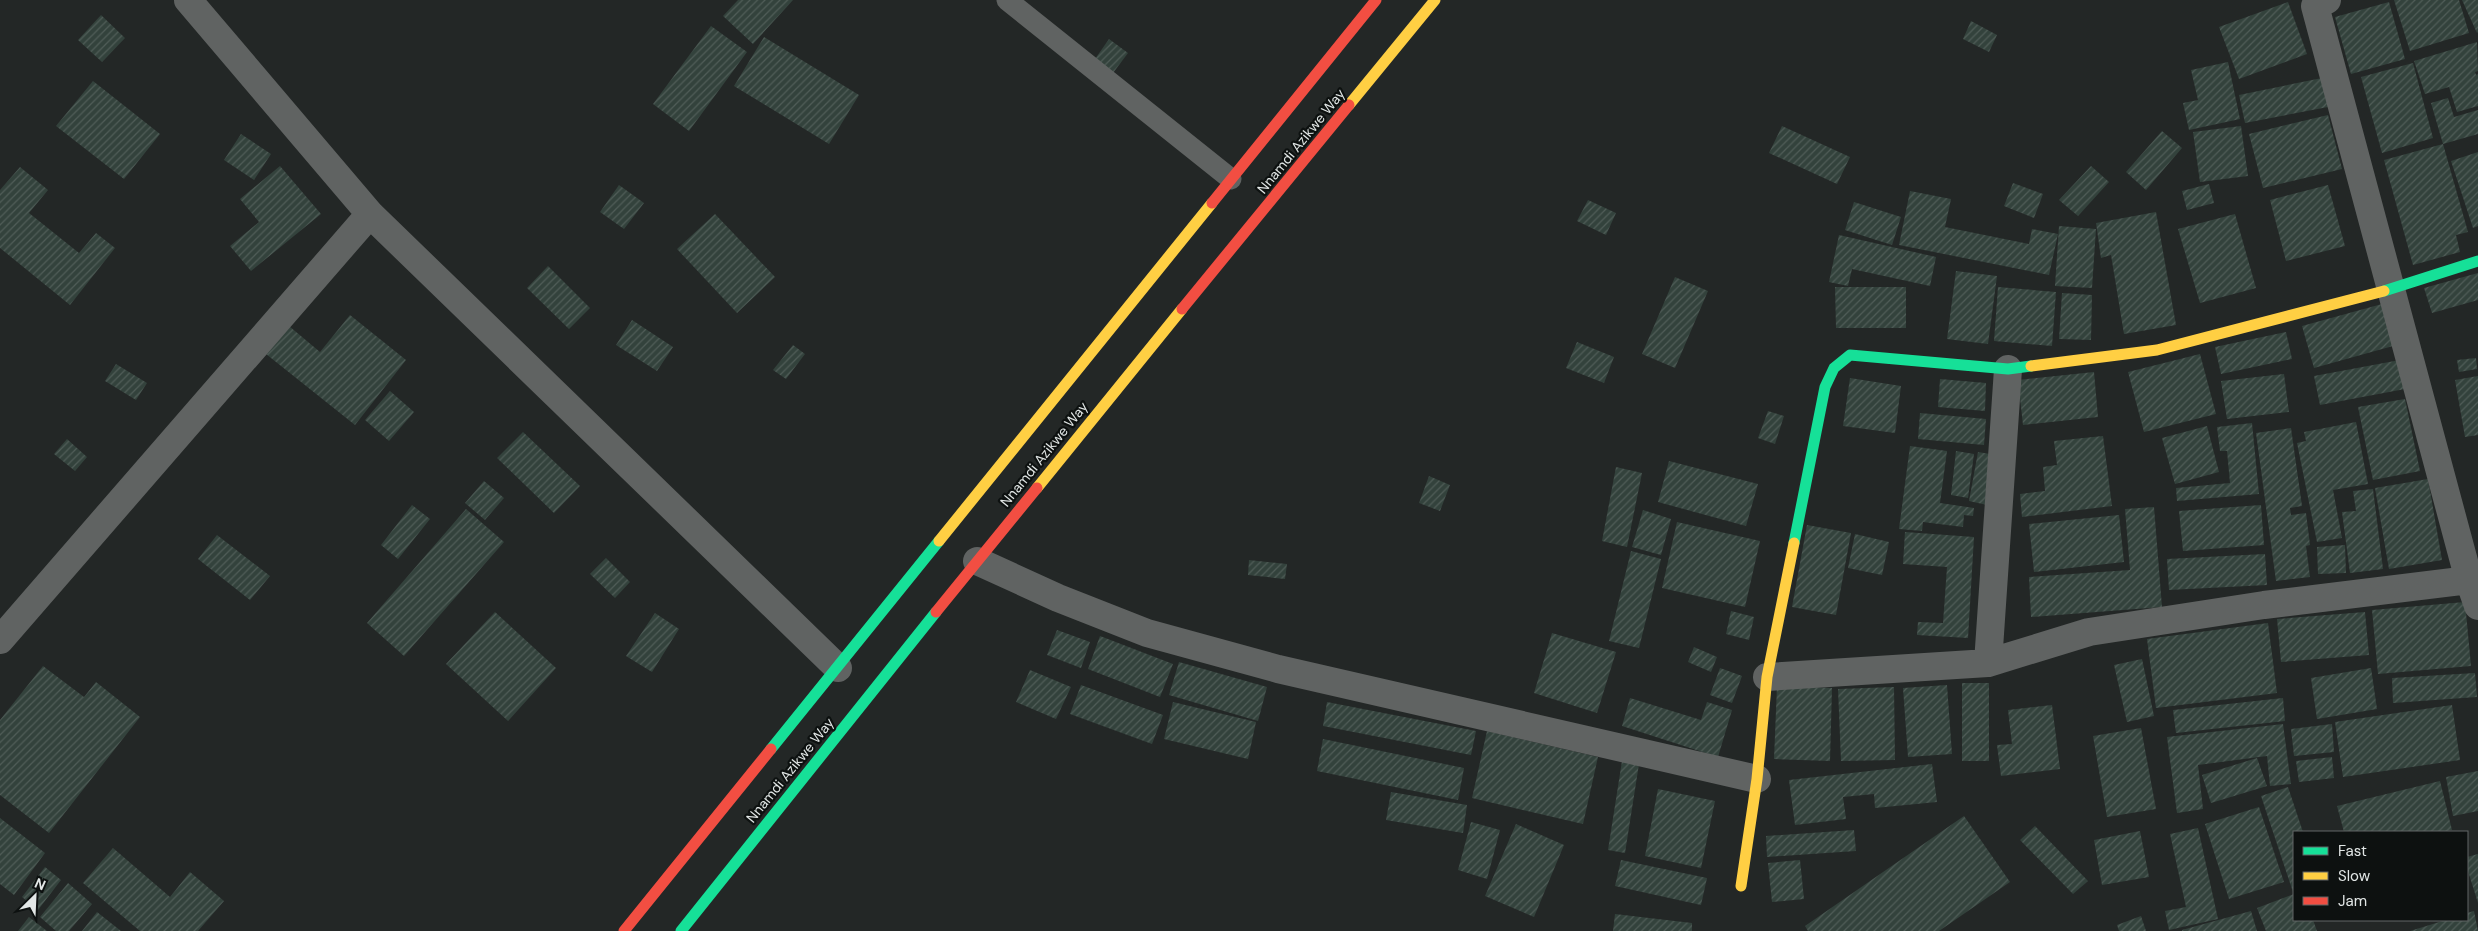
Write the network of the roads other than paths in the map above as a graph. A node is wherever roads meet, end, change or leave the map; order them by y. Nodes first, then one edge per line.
1 (188, 0) edge
2 (1007, 0) edge
3 (1376, 0) edge
4 (1435, 0) edge
5 (2326, 0) edge
6 (1231, 179) junction
7 (370, 214) junction
8 (2478, 261) edge
9 (2392, 290) junction
10 (2008, 369) junction
11 (977, 561) junction
12 (2473, 578) edge
13 (2478, 606) edge
14 (0, 640) edge
15 (1988, 663) junction
16 (838, 668) junction
17 (1767, 677) junction
18 (1757, 779) junction
19 (1741, 886) dead end
20 (624, 931) edge
21 (681, 931) edge

1 - 7 street
2 - 6 lane
3 - 6 main road, Nnamdi Azikwe Way
4 - 11 main road, Nnamdi Azikwe Way
5 - 9 street
6 - 16 main road, Nnamdi Azikwe Way
7 - 14 street
7 - 16 street
8 - 9 main road
9 - 10 main road
9 - 12 street
10 - 15 street
10 - 17 main road
11 - 18 street
11 - 21 main road, Nnamdi Azikwe Way
12 - 13 street
12 - 15 street
15 - 17 street
16 - 20 main road, Nnamdi Azikwe Way
17 - 18 main road
18 - 19 main road

